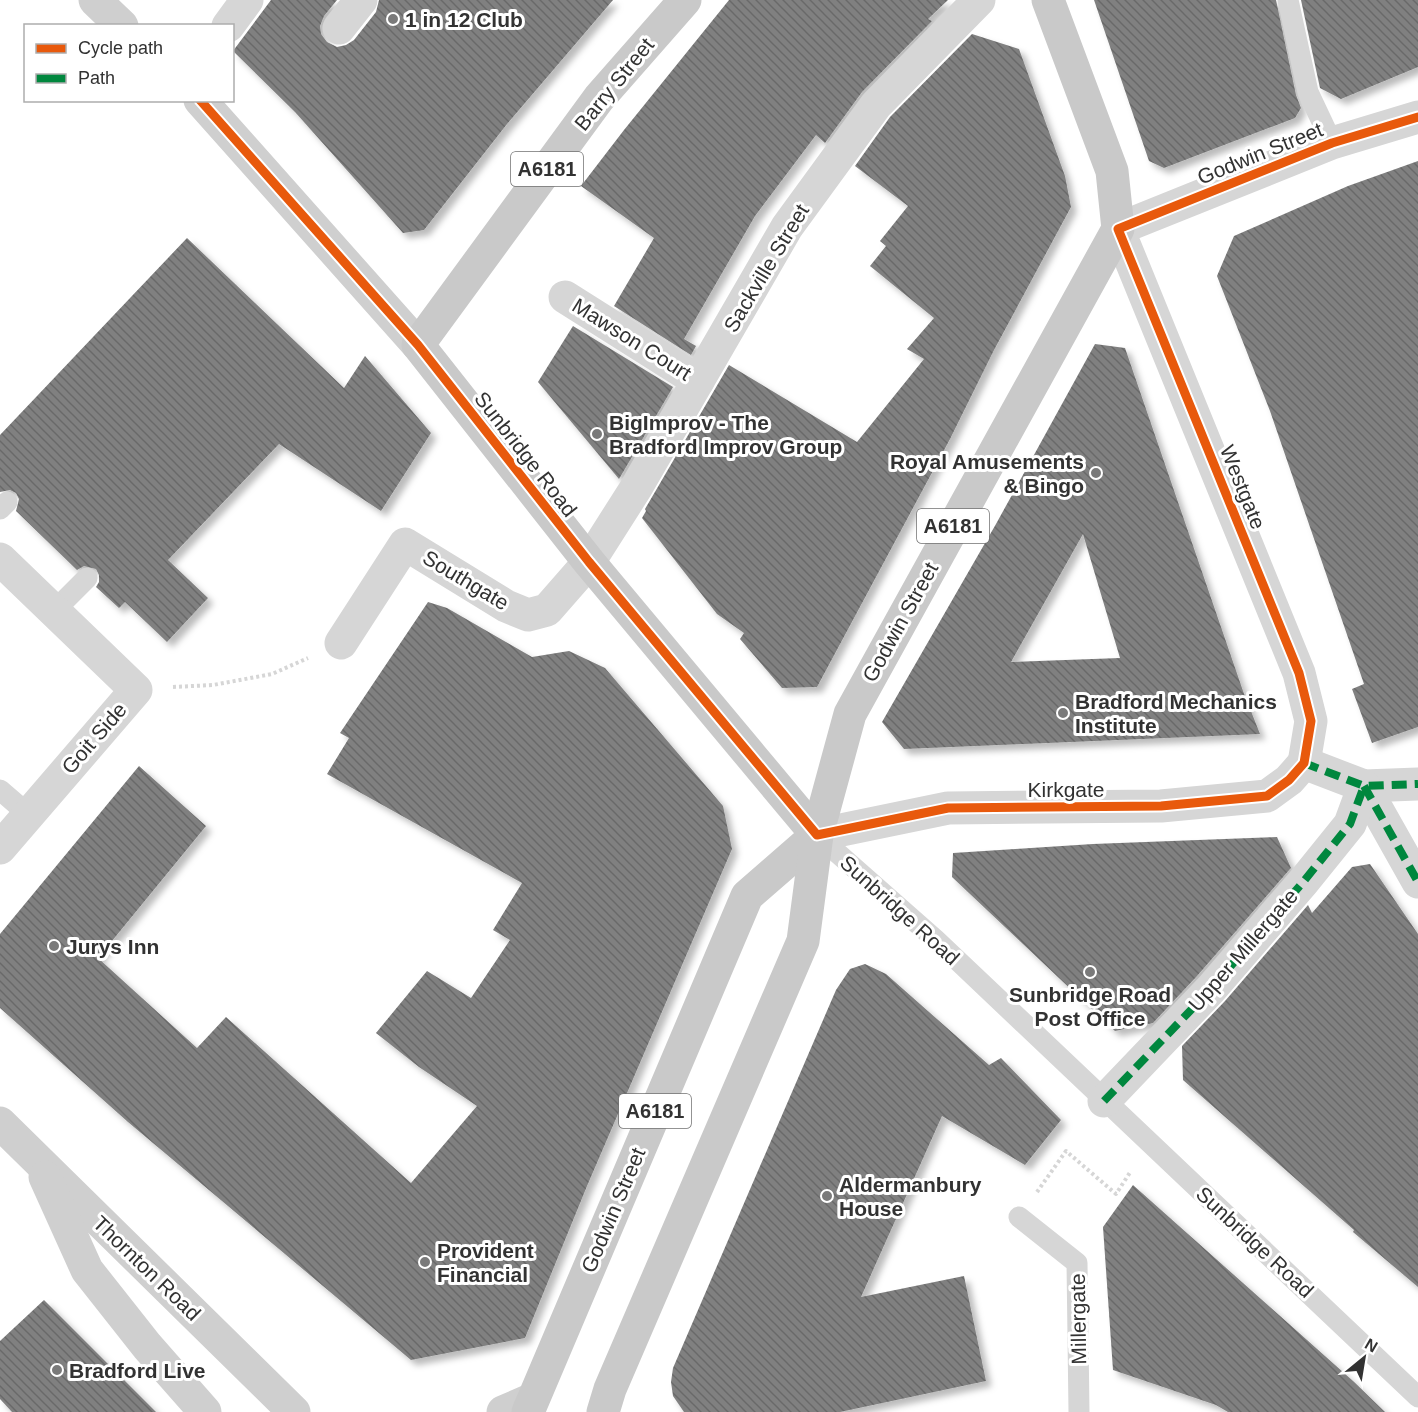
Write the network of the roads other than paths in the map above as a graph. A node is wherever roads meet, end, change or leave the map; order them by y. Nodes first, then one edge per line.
1 (95, 0) edge
2 (247, 0) edge
3 (685, 0) edge
4 (979, 0) edge
5 (1048, 0) edge
6 (1288, 0) edge
7 (120, 24) edge
8 (229, 24) edge
9 (202, 102) edge
10 (1418, 117) edge
11 (1332, 143) junction
12 (1118, 229) junction
13 (565, 297) dead end
14 (418, 345) junction
15 (698, 381) junction
16 (0, 559) edge
17 (589, 562) junction
18 (87, 578) dead end
19 (54, 611) junction
20 (341, 644) road end
21 (1304, 763) junction
22 (1418, 784) edge
23 (1364, 786) junction
24 (0, 790) edge
25 (29, 815) junction
26 (817, 835) junction
27 (0, 848) edge
28 (1418, 882) edge
29 (1104, 1101) junction
30 (0, 1123) edge
31 (37, 1160) junction
32 (1019, 1217) road end
33 (1418, 1397) edge
34 (531, 1406) edge
35 (205, 1412) edge
36 (294, 1412) edge
37 (503, 1412) edge
38 (603, 1412) edge
39 (1079, 1412) edge

1 - 7 main road
2 - 8 street
3 - 14 main road, Barry Street / A6181
4 - 15 street, Sackville Street
5 - 12 main road, Westgate
6 - 11 lane
9 - 14 main road, Sunbridge Road
10 - 11 street, Godwin Street
11 - 12 street, Godwin Street
12 - 21 street, Westgate
12 - 26 main road, Godwin Street / A6181
13 - 15 street, Mawson Court
14 - 17 main road, Sunbridge Road
15 - 17 street, Sackville Street
16 - 19 street, Goit Side
17 - 20 street, Southgate
17 - 26 main road, Sunbridge Road
18 - 19 lane
19 - 25 street, Goit Side
21 - 23 street
21 - 26 street, Kirkgate
22 - 23 street
23 - 28 street
23 - 29 street, Upper Millergate
24 - 25 lane
25 - 27 street, Goit Side
26 - 29 lane, Sunbridge Road
26 - 34 main road, Godwin Street / A6181
26 - 38 main road, Godwin Street / A6181
29 - 33 lane, Sunbridge Road
30 - 31 main road, Thornton Road
31 - 35 main road
31 - 36 main road, Thornton Road
32 - 39 lane, Millergate
34 - 37 main road

